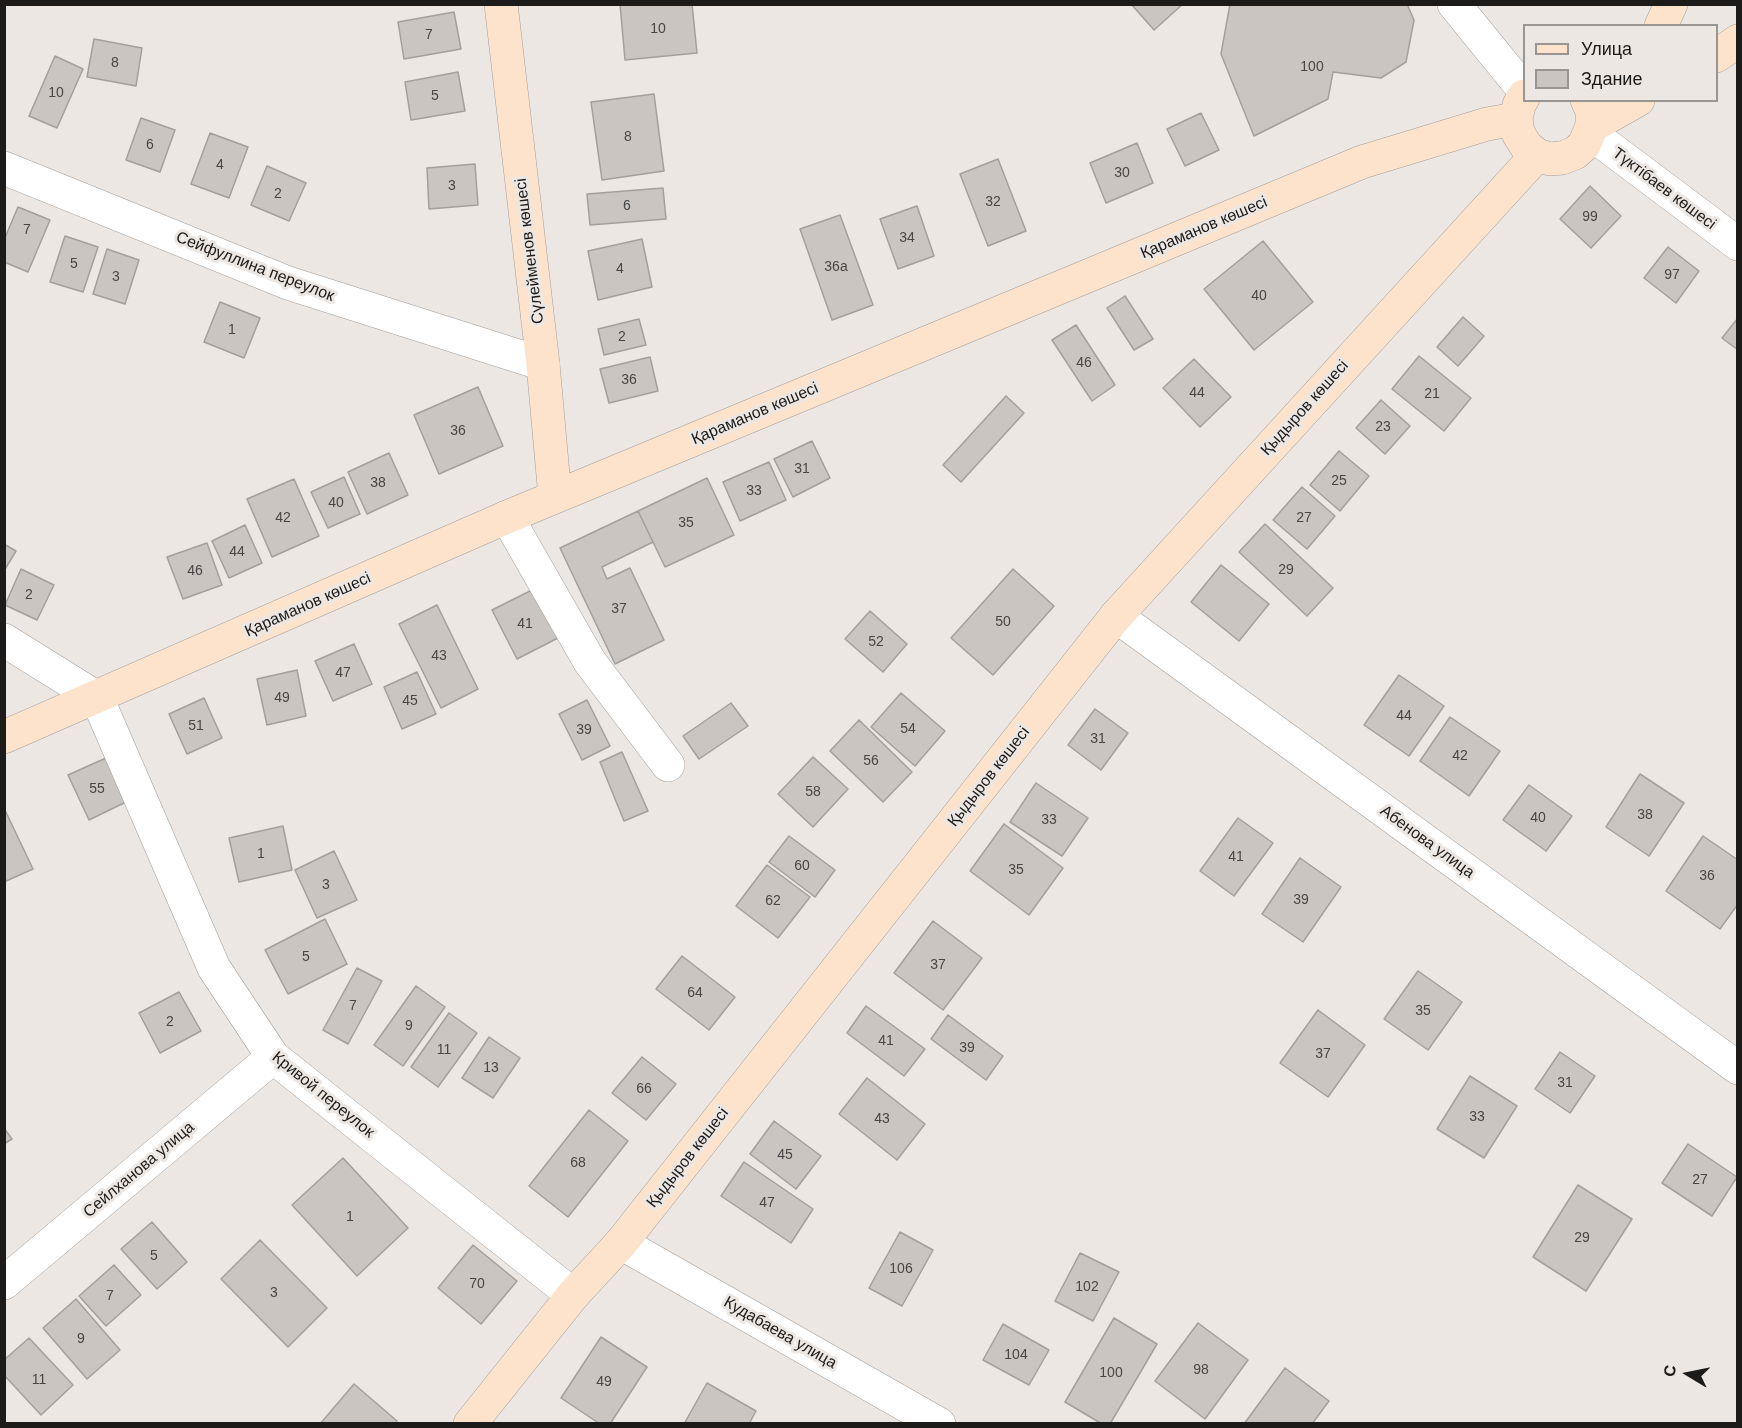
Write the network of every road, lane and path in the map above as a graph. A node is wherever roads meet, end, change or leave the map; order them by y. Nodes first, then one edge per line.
1 (501, 4) edge
2 (1454, 4) edge
3 (1672, 4) edge
4 (1662, 24) edge
5 (1677, 24) edge
6 (1737, 41) edge
7 (1718, 55) edge
8 (1522, 102) edge
9 (1633, 102) edge
10 (1590, 120) edge
11 (1537, 155) junction
12 (4, 168) edge
13 (1737, 244) edge
14 (543, 364) junction
15 (555, 497) junction
16 (507, 517) junction
17 (1116, 616) junction
18 (4, 640) edge
19 (97, 698) junction
20 (4, 737) edge
21 (668, 765) dead end
22 (273, 1057) junction
23 (1737, 1068) edge
24 (621, 1243) junction
25 (4, 1283) edge
26 (573, 1295) junction
27 (470, 1424) edge
28 (939, 1424) edge

1 - 14 street, Сүлейменов көшесі
2 - 8 street
3 - 4 street
3 - 5 street
6 - 7 street
8 - 11 street
8 - 15 street, Қараманов көшесі
9 - 10 street
10 - 11 street
10 - 13 street, Түктібаев көшесі
11 - 17 street, Қыдыров көшесі
12 - 14 street, Сейфуллина переулок
14 - 15 street, Сүлейменов көшесі
15 - 16 street, Қараманов көшесі
16 - 19 street, Қараманов көшесі
16 - 21 street
17 - 23 street, Абенова улица
17 - 24 street, Қыдыров көшесі
18 - 19 street
19 - 20 street, Қараманов көшесі
19 - 22 street, Кривой переулок
22 - 25 street, Сейлханова улица
22 - 26 street, Кривой переулок
24 - 26 street, Қыдыров көшесі
24 - 28 street, Кудабаева улица
26 - 27 street, Қыдыров көшесі

